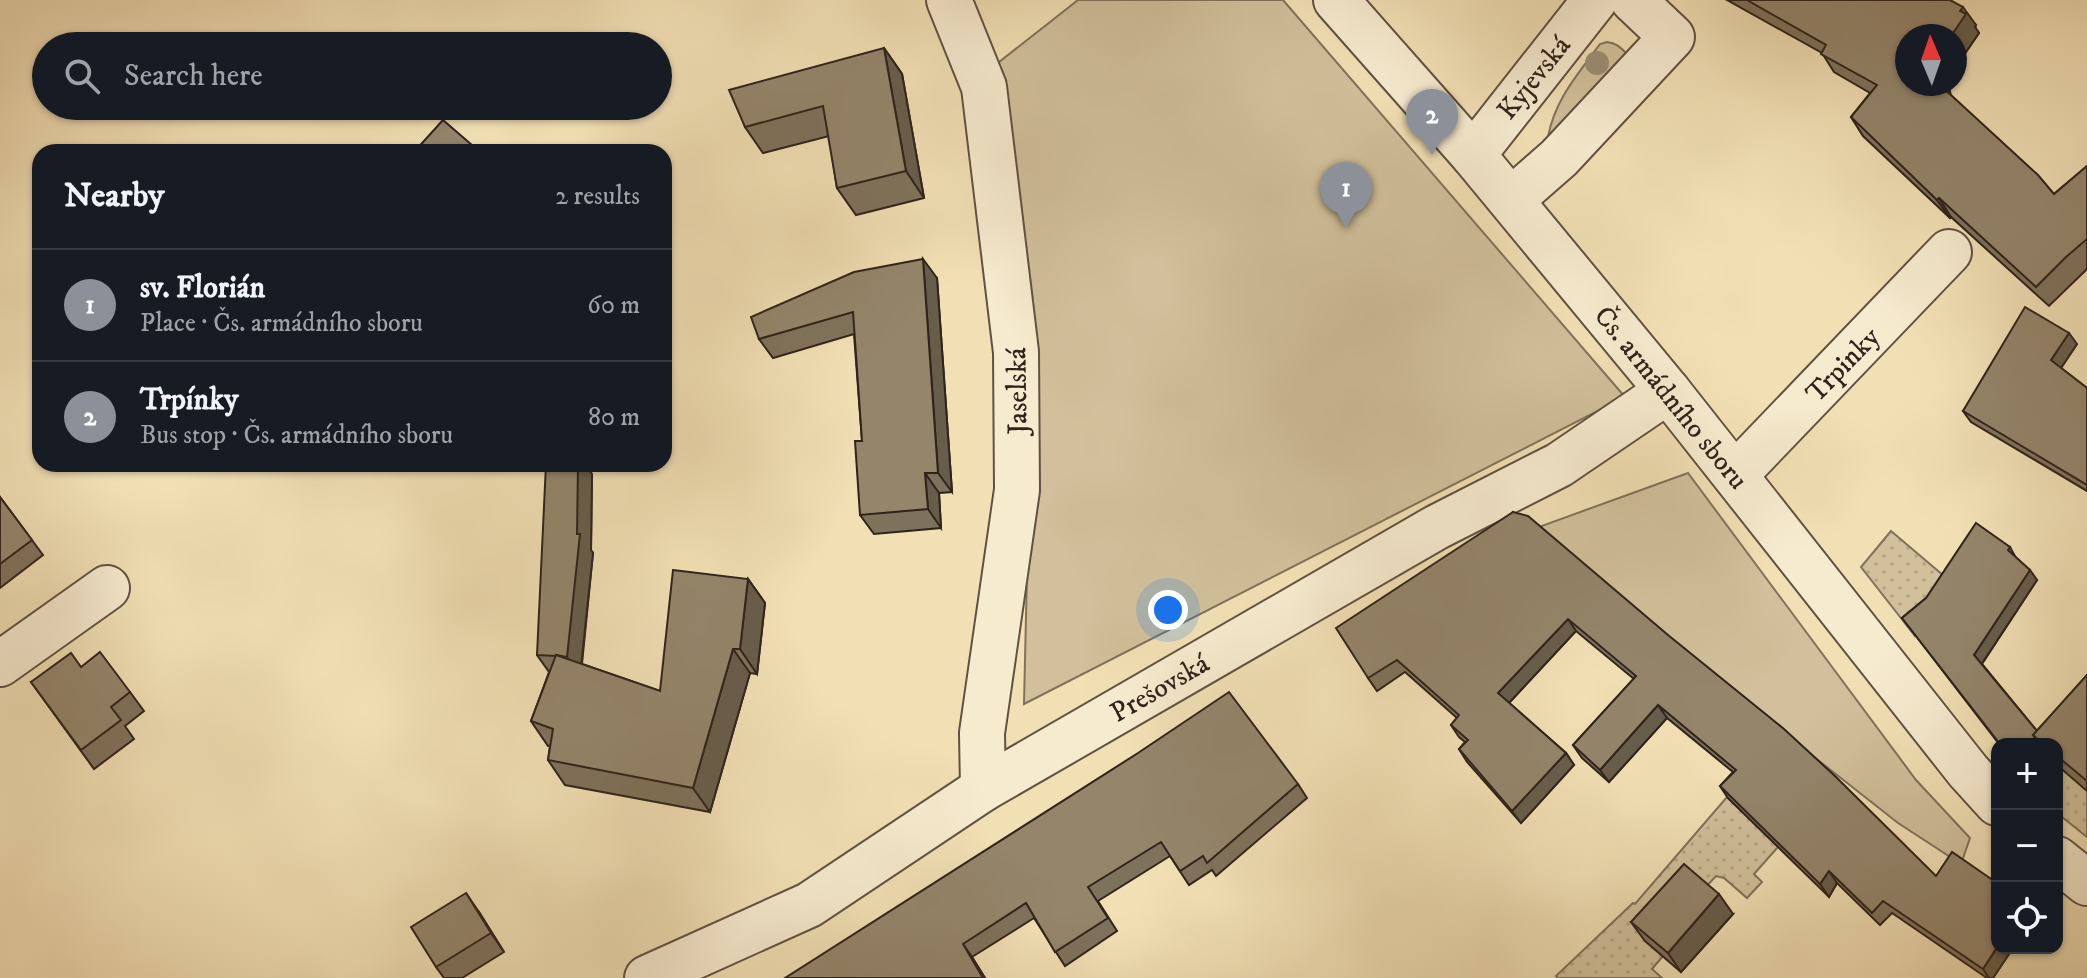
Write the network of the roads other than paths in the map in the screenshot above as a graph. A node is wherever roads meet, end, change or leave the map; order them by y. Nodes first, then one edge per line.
1 (949, 0) edge
2 (1336, 0) edge
3 (1595, 0) edge
4 (1633, 0) edge
5 (1473, 155) junction
6 (1511, 200) junction
7 (1949, 252) dead end
8 (1668, 391) junction
9 (1735, 475) junction
10 (107, 588) dead end
11 (0, 664) edge
12 (983, 789) junction
13 (1991, 796) edge
14 (2063, 864) edge
15 (2087, 883) edge
16 (647, 978) edge

1 - 12 street, Jaselská
2 - 5 street, Čs. armádního sboru
3 - 5 street, Kyjevská
4 - 6 street
5 - 6 street, Čs. armádního sboru
6 - 8 street, Čs. armádního sboru
7 - 9 street, Trpinky
8 - 9 street, Čs. armádního sboru
8 - 12 street, Prešovská
9 - 13 street, Čs. armádního sboru
10 - 11 street
12 - 16 street, Prešovská
14 - 15 street

